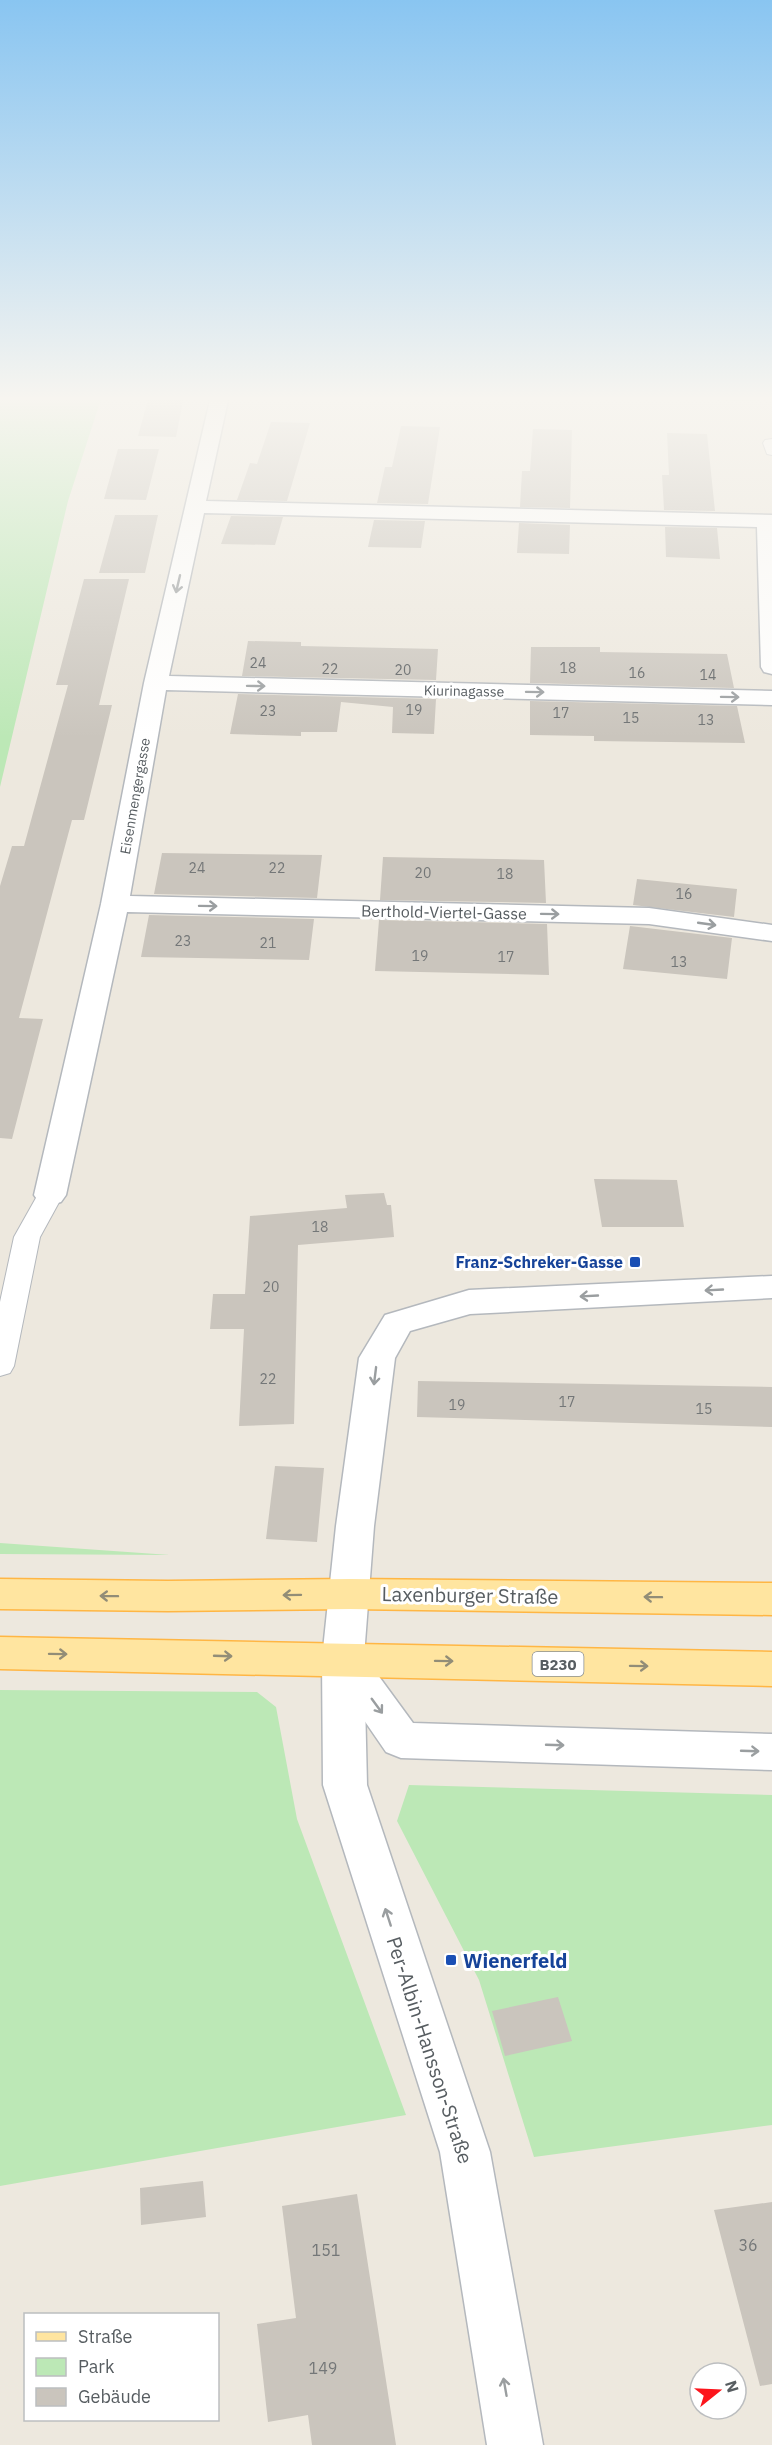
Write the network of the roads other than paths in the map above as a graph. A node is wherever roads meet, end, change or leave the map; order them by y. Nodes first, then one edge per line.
1 (194, 510) edge
2 (322, 510) edge
3 (770, 521) edge
4 (772, 667) edge
5 (156, 684) junction
6 (772, 698) edge
7 (115, 904) junction
8 (772, 933) edge
9 (50, 1195) joint
10 (772, 1287) edge
11 (0, 1366) edge
12 (0, 1594) edge
13 (350, 1594) junction
14 (772, 1599) edge
15 (0, 1653) edge
16 (343, 1659) junction
17 (772, 1669) edge
18 (772, 1752) edge
19 (515, 2445) edge

1 -> 5 street, Eisenmengergasse
2 - 3 street
3 - 4 street
5 -> 6 street, Kiurinagasse
5 - 7 street, Eisenmengergasse
7 -> 8 street, Berthold-Viertel-Gasse
7 - 9 street, Eisenmengergasse
9 - 11 lane
10 -> 13 street
13 -> 12 main road, Laxenburger Straße
14 -> 13 main road, Laxenburger Straße
13 - 16 street
15 -> 16 main road, B230
16 -> 17 main road, B230
16 -> 18 street
19 -> 16 street, Per-Albin-Hansson-Straße

